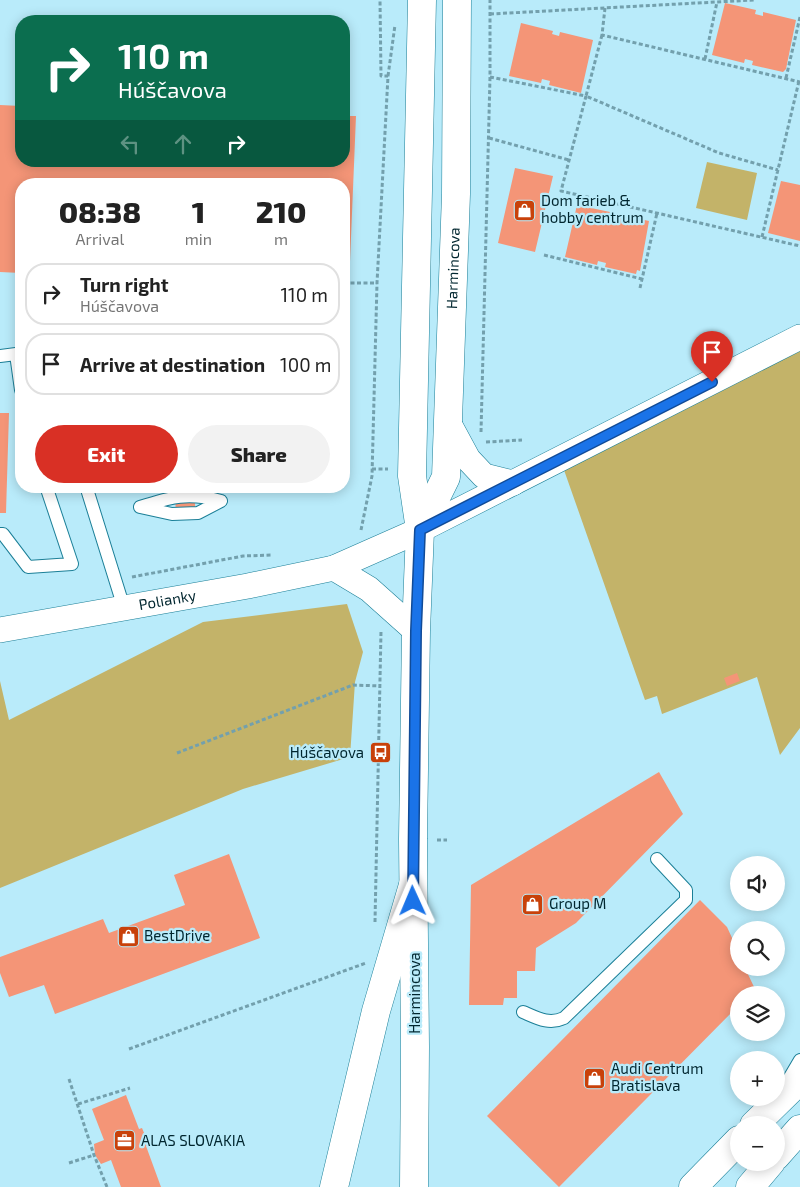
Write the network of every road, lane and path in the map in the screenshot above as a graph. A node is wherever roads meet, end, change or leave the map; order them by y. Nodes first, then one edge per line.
1 (380, 0) edge
2 (422, 0) edge
3 (457, 0) edge
4 (490, 0) edge
5 (754, 0) edge
6 (717, 2) junction
7 (605, 8) junction
8 (490, 14) junction
9 (800, 18) edge
10 (396, 19) dead end
11 (602, 35) junction
12 (705, 60) junction
13 (388, 76) junction
14 (490, 77) junction
15 (786, 78) junction
16 (800, 81) edge
17 (586, 96) junction
18 (489, 138) junction
19 (569, 160) junction
20 (778, 170) junction
21 (657, 213) junction
22 (762, 237) junction
23 (800, 246) edge
24 (544, 255) dead end
25 (642, 279) junction
26 (350, 283) edge
27 (377, 283) junction
28 (640, 288) dead end
29 (800, 338) edge
30 (15, 354) edge
31 (0, 356) edge
32 (448, 422) junction
33 (522, 440) dead end
34 (474, 450) junction
35 (513, 483) junction
36 (48, 493) edge
37 (88, 493) edge
38 (221, 501) joint
39 (420, 530) junction
40 (0, 534) edge
41 (367, 554) junction
42 (334, 568) junction
43 (124, 608) junction
44 (381, 624) dead end
45 (0, 630) edge
46 (416, 631) junction
47 (380, 686) junction
48 (176, 753) dead end
49 (657, 859) dead end
50 (413, 885) junction
51 (374, 929) dead end
52 (369, 961) dead end
53 (523, 1012) dead end
54 (129, 1049) dead end
55 (800, 1060) edge
56 (69, 1079) dead end
57 (800, 1080) edge
58 (785, 1086) edge
59 (130, 1088) dead end
60 (785, 1094) edge
61 (78, 1104) junction
62 (772, 1106) edge
63 (763, 1116) edge
64 (800, 1129) edge
65 (785, 1146) edge
66 (730, 1149) edge
67 (94, 1154) junction
68 (69, 1163) dead end
69 (763, 1171) edge
70 (107, 1187) edge
71 (334, 1187) edge
72 (414, 1187) edge
73 (693, 1187) edge
74 (750, 1187) edge

1 - 13 path
2 - 39 main road, Harmincova
3 - 32 main road, Harmincova
4 - 8 path
5 - 6 path
6 - 7 path
6 - 12 path
7 - 8 path
7 - 11 path
8 - 14 path
9 - 15 path
10 - 13 path
11 - 12 path
11 - 17 path
12 - 15 path
13 - 27 path
14 - 17 path
14 - 18 path
15 - 16 path
16 - 20 path
17 - 19 path
17 - 20 path
18 - 19 path
18 - 34 path
19 - 21 path
20 - 22 path
21 - 22 path
21 - 25 path
22 - 23 path
24 - 25 path
25 - 28 path
26 - 27 path
27 - 41 path
29 - 35 street
30 - 31 lane
32 - 34 street
32 - 39 main road, Harmincova
33 - 34 path
34 - 35 street
35 - 39 street
36 - 40 lane
37 - 43 lane
38 - 38 lane
39 - 41 street, Polianky
39 - 46 main road, Harmincova
41 - 42 street, Polianky
42 - 43 street, Polianky
42 - 46 street
43 - 45 street, Polianky
44 - 47 path
46 - 50 main road, Harmincova
47 - 48 path
47 - 51 path
49 - 53 lane
50 - 71 main road
50 - 72 main road, Harmincova
52 - 54 path
55 - 58 lane
56 - 61 path
57 - 60 main road
59 - 61 path
61 - 67 path
62 - 63 main road
64 - 65 main road
66 - 73 main road
67 - 68 path
67 - 70 path
69 - 74 main road

